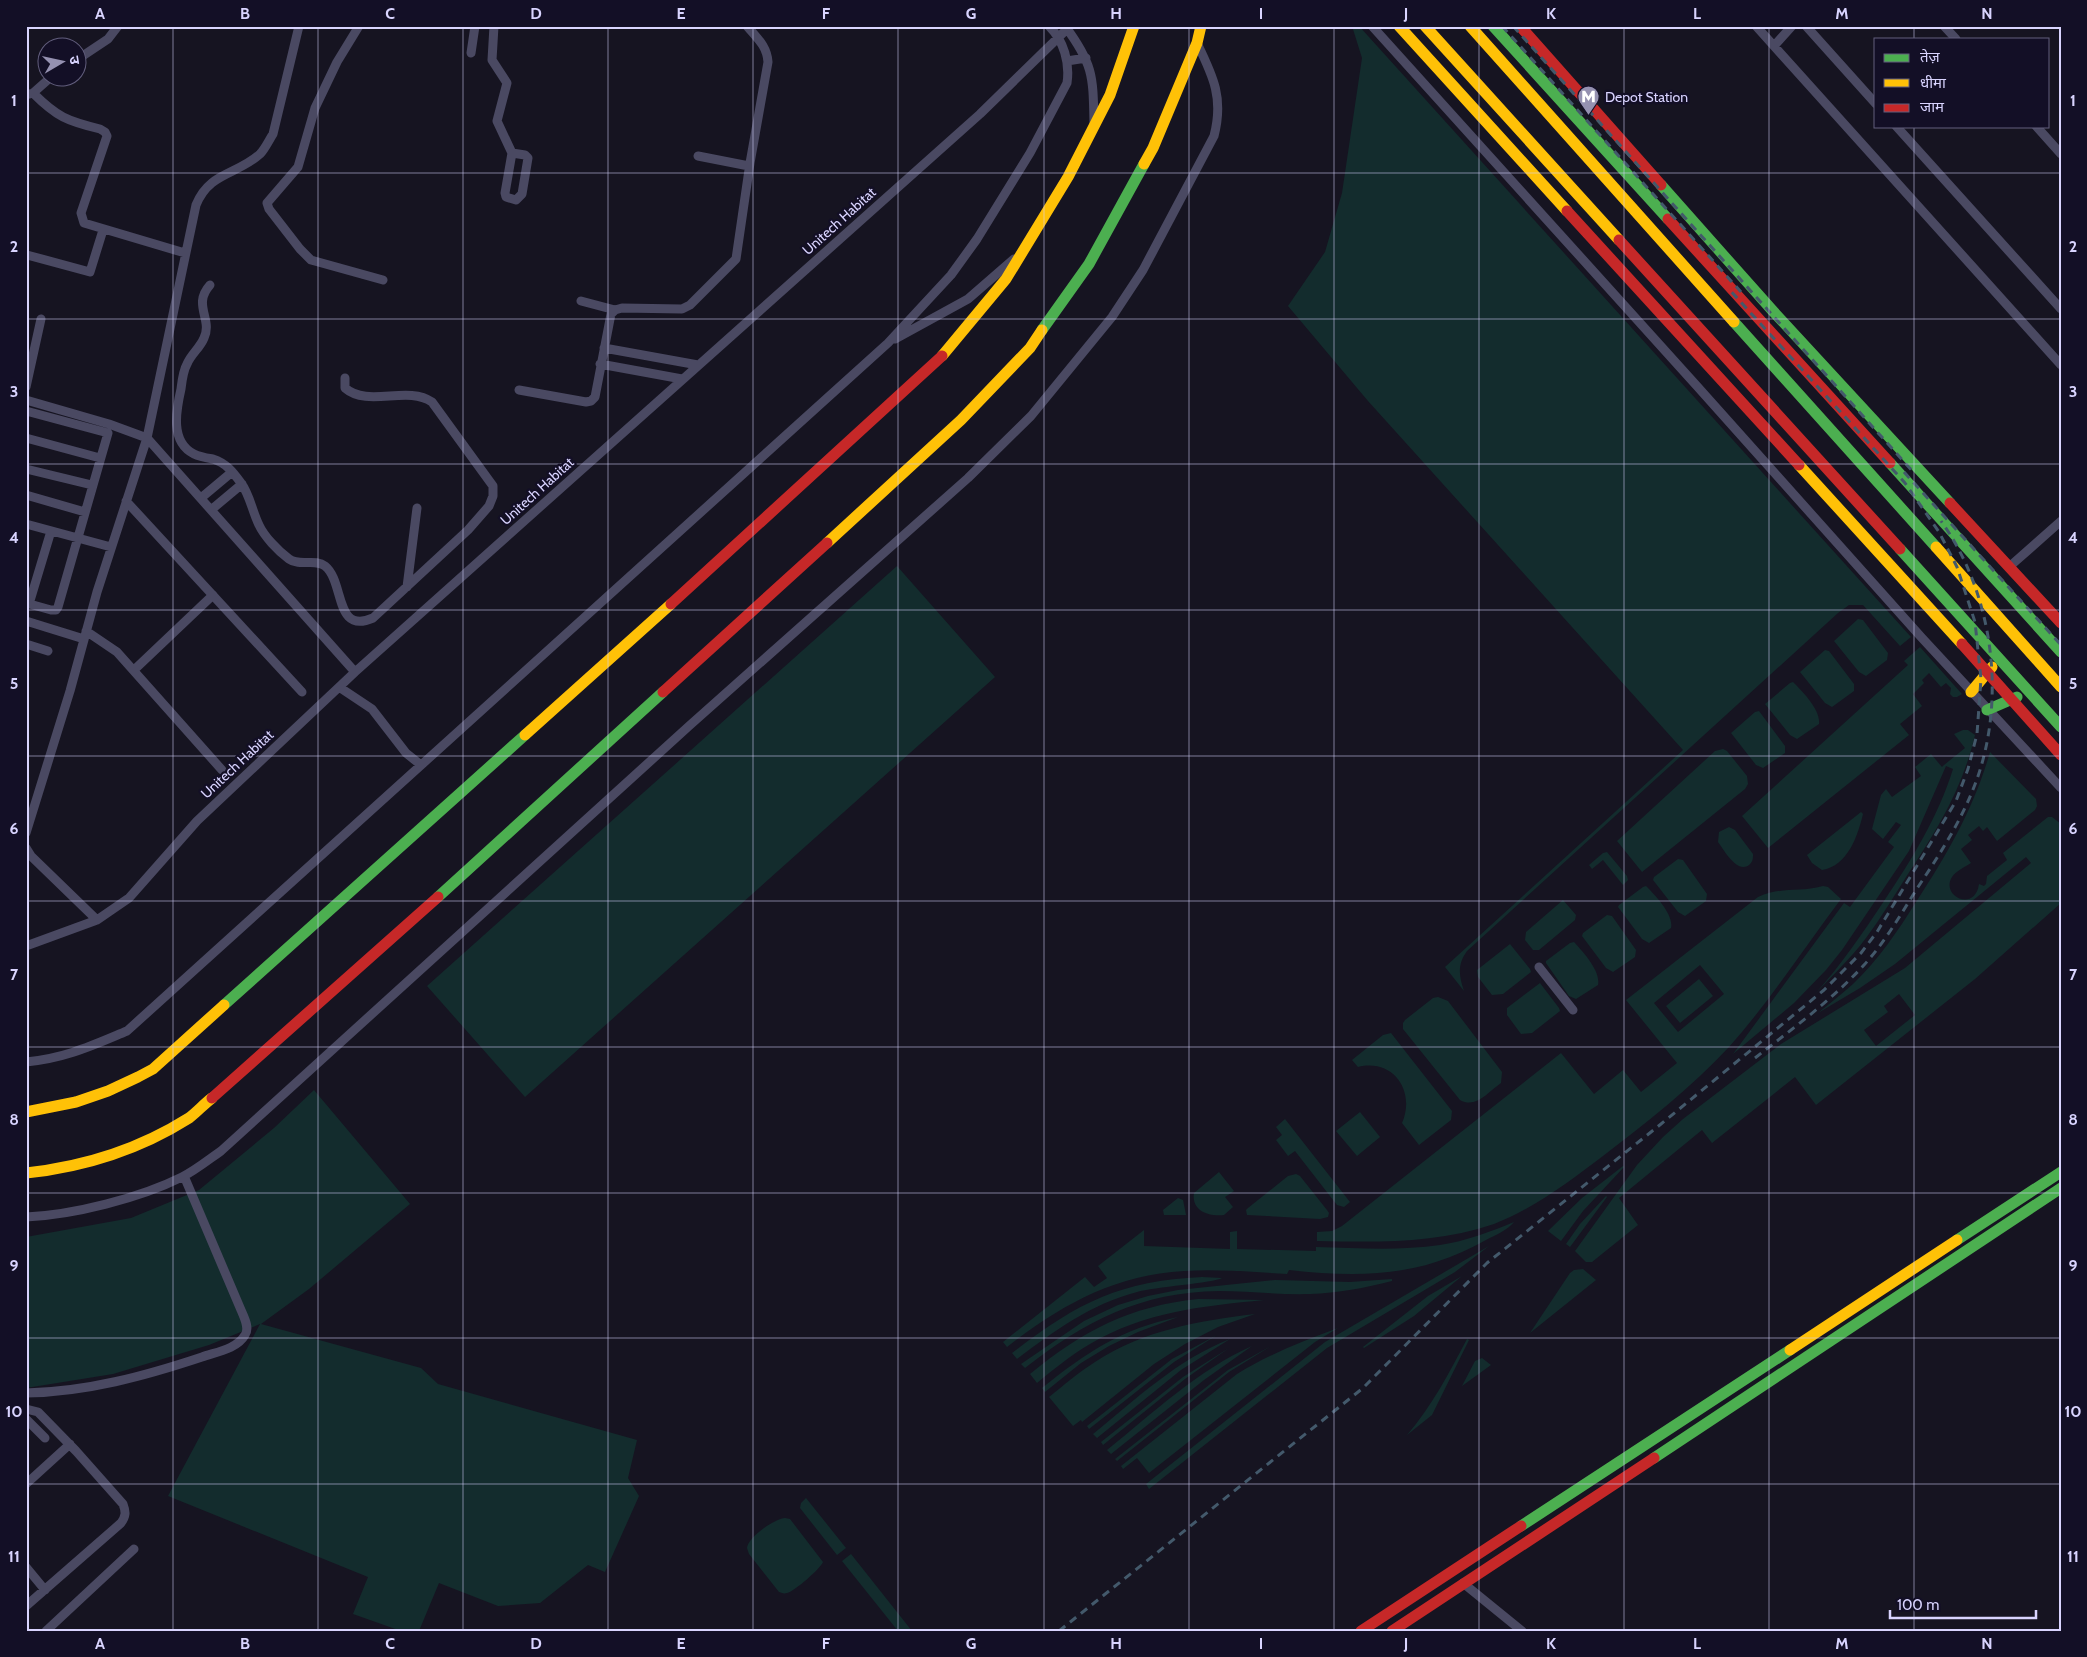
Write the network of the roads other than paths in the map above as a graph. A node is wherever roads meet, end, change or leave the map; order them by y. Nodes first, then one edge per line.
1 (118, 26) edge
2 (300, 26) edge
3 (359, 26) edge
4 (475, 26) edge
5 (494, 26) edge
6 (747, 26) edge
7 (1049, 26) edge
8 (1134, 26) edge
9 (1201, 26) edge
10 (1372, 26) edge
11 (1399, 26) edge
12 (1425, 26) edge
13 (1470, 26) edge
14 (1494, 26) edge
15 (1520, 26) edge
16 (1756, 26) edge
17 (1792, 26) edge
18 (1806, 26) edge
19 (1944, 26) edge
20 (1066, 27) edge
21 (1057, 38) junction
22 (1955, 38) edge
23 (1197, 43) junction
24 (1774, 46) junction
25 (88, 53) edge
26 (471, 53) dead end
27 (1086, 58) junction
28 (1067, 62) junction
29 (29, 94) edge
30 (1874, 102) edge
31 (1094, 127) junction
32 (1898, 128) edge
33 (2038, 128) edge
34 (512, 153) junction
35 (2061, 154) edge
36 (698, 156) dead end
37 (749, 166) junction
38 (103, 230) junction
39 (1022, 252) junction
40 (185, 253) junction
41 (27, 255) edge
42 (383, 280) dead end
43 (210, 285) dead end
44 (581, 301) dead end
45 (2061, 309) edge
46 (615, 310) junction
47 (41, 319) dead end
48 (888, 343) junction
49 (604, 348) junction
50 (600, 364) junction
51 (698, 365) junction
52 (2061, 365) edge
53 (345, 378) dead end
54 (682, 379) junction
55 (26, 387) edge
56 (518, 390) dead end
57 (26, 400) edge
58 (26, 411) edge
59 (26, 438) edge
60 (147, 438) junction
61 (100, 458) junction
62 (26, 469) edge
63 (232, 472) junction
64 (242, 484) junction
65 (92, 485) junction
66 (26, 496) edge
67 (201, 498) junction
68 (126, 501) junction
69 (418, 508) dead end
70 (212, 510) junction
71 (85, 512) junction
72 (2061, 521) edge
73 (26, 524) edge
74 (51, 530) junction
75 (77, 538) junction
76 (111, 547) junction
77 (2009, 567) junction
78 (407, 586) junction
79 (212, 595) junction
80 (28, 604) edge
81 (26, 621) edge
82 (2061, 623) edge
83 (85, 635) junction
84 (26, 644) edge
85 (48, 650) dead end
86 (2061, 652) edge
87 (1999, 658) junction
88 (134, 670) junction
89 (1988, 671) junction
90 (356, 672) junction
91 (339, 687) junction
92 (2061, 687) edge
93 (2028, 691) junction
94 (302, 692) dead end
95 (1971, 692) junction
96 (2012, 699) junction
97 (1987, 710) junction
98 (2061, 726) edge
99 (2061, 755) edge
100 (421, 764) junction
101 (222, 770) dead end
102 (2061, 788) edge
103 (26, 833) edge
104 (26, 848) edge
105 (97, 920) junction
106 (26, 946) edge
107 (1539, 967) dead end
108 (1573, 1010) dead end
109 (26, 1062) edge
110 (26, 1112) edge
111 (2061, 1172) edge
112 (26, 1173) edge
113 (184, 1176) junction
114 (2061, 1188) edge
115 (26, 1217) edge
116 (26, 1393) edge
117 (26, 1409) edge
118 (26, 1419) edge
119 (45, 1438) dead end
120 (70, 1444) junction
121 (26, 1484) edge
122 (134, 1549) dead end
123 (26, 1567) edge
124 (1463, 1583) junction
125 (45, 1590) junction
126 (26, 1606) edge
127 (46, 1631) edge
128 (1361, 1631) edge
129 (1392, 1631) edge
130 (1522, 1631) edge

1 - 25 street
2 - 40 street
3 - 42 street
4 - 26 street
5 - 34 street
6 - 37 street
7 - 21 street
8 - 31 street
9 - 23 street
10 - 95 street
11 - 89 street
12 - 87 street
13 - 92 street
14 - 86 street
15 - 77 street
16 - 24 street
17 - 24 street
18 - 30 street
19 - 22 street
20 - 21 street, Unitech Habitat
20 - 27 street
21 - 28 street
21 - 51 street, Unitech Habitat
23 - 112 street
23 - 113 street
24 - 52 street
27 - 28 street
27 - 31 street
28 - 48 street
29 - 38 street
31 - 39 street
32 - 45 street
33 - 35 street
34 - 34 street
36 - 37 street
37 - 46 street
38 - 40 street
38 - 41 street
39 - 48 street
39 - 110 street
40 - 60 street
43 - 63 street
44 - 46 street
46 - 49 street
47 - 55 street
48 - 100 street
49 - 50 street
49 - 51 street
50 - 54 street
50 - 56 street
51 - 54 street, Unitech Habitat
53 - 78 street
54 - 90 street, Unitech Habitat
57 - 60 street
58 - 61 street
59 - 61 street
60 - 67 street
60 - 68 street
61 - 65 street
62 - 65 street
63 - 64 street
63 - 67 street
64 - 70 street
64 - 78 street
65 - 71 street
66 - 71 street
67 - 70 street
68 - 76 street
68 - 79 street
69 - 78 street
70 - 90 street
71 - 75 street
72 - 77 street
73 - 74 street
74 - 75 street
74 - 80 street
75 - 76 street
75 - 80 street
76 - 83 street
77 - 82 street
79 - 88 street
79 - 94 street
81 - 83 street
83 - 88 street
83 - 103 street
84 - 85 street
87 - 89 street
87 - 93 street
88 - 101 street
89 - 95 street
89 - 96 street
90 - 91 street, Unitech Habitat
91 - 100 street
91 - 105 street, Unitech Habitat
93 - 96 street
93 - 98 street
95 - 97 street
96 - 97 street
96 - 99 street
97 - 102 street
100 - 109 street
104 - 105 street
105 - 106 street, Unitech Habitat
107 - 108 street
111 - 128 street
113 - 115 street
113 - 116 street
114 - 124 street
117 - 120 street
118 - 119 street
120 - 121 street
120 - 125 street
122 - 127 street
123 - 125 street
124 - 129 street
124 - 130 street
125 - 126 street

